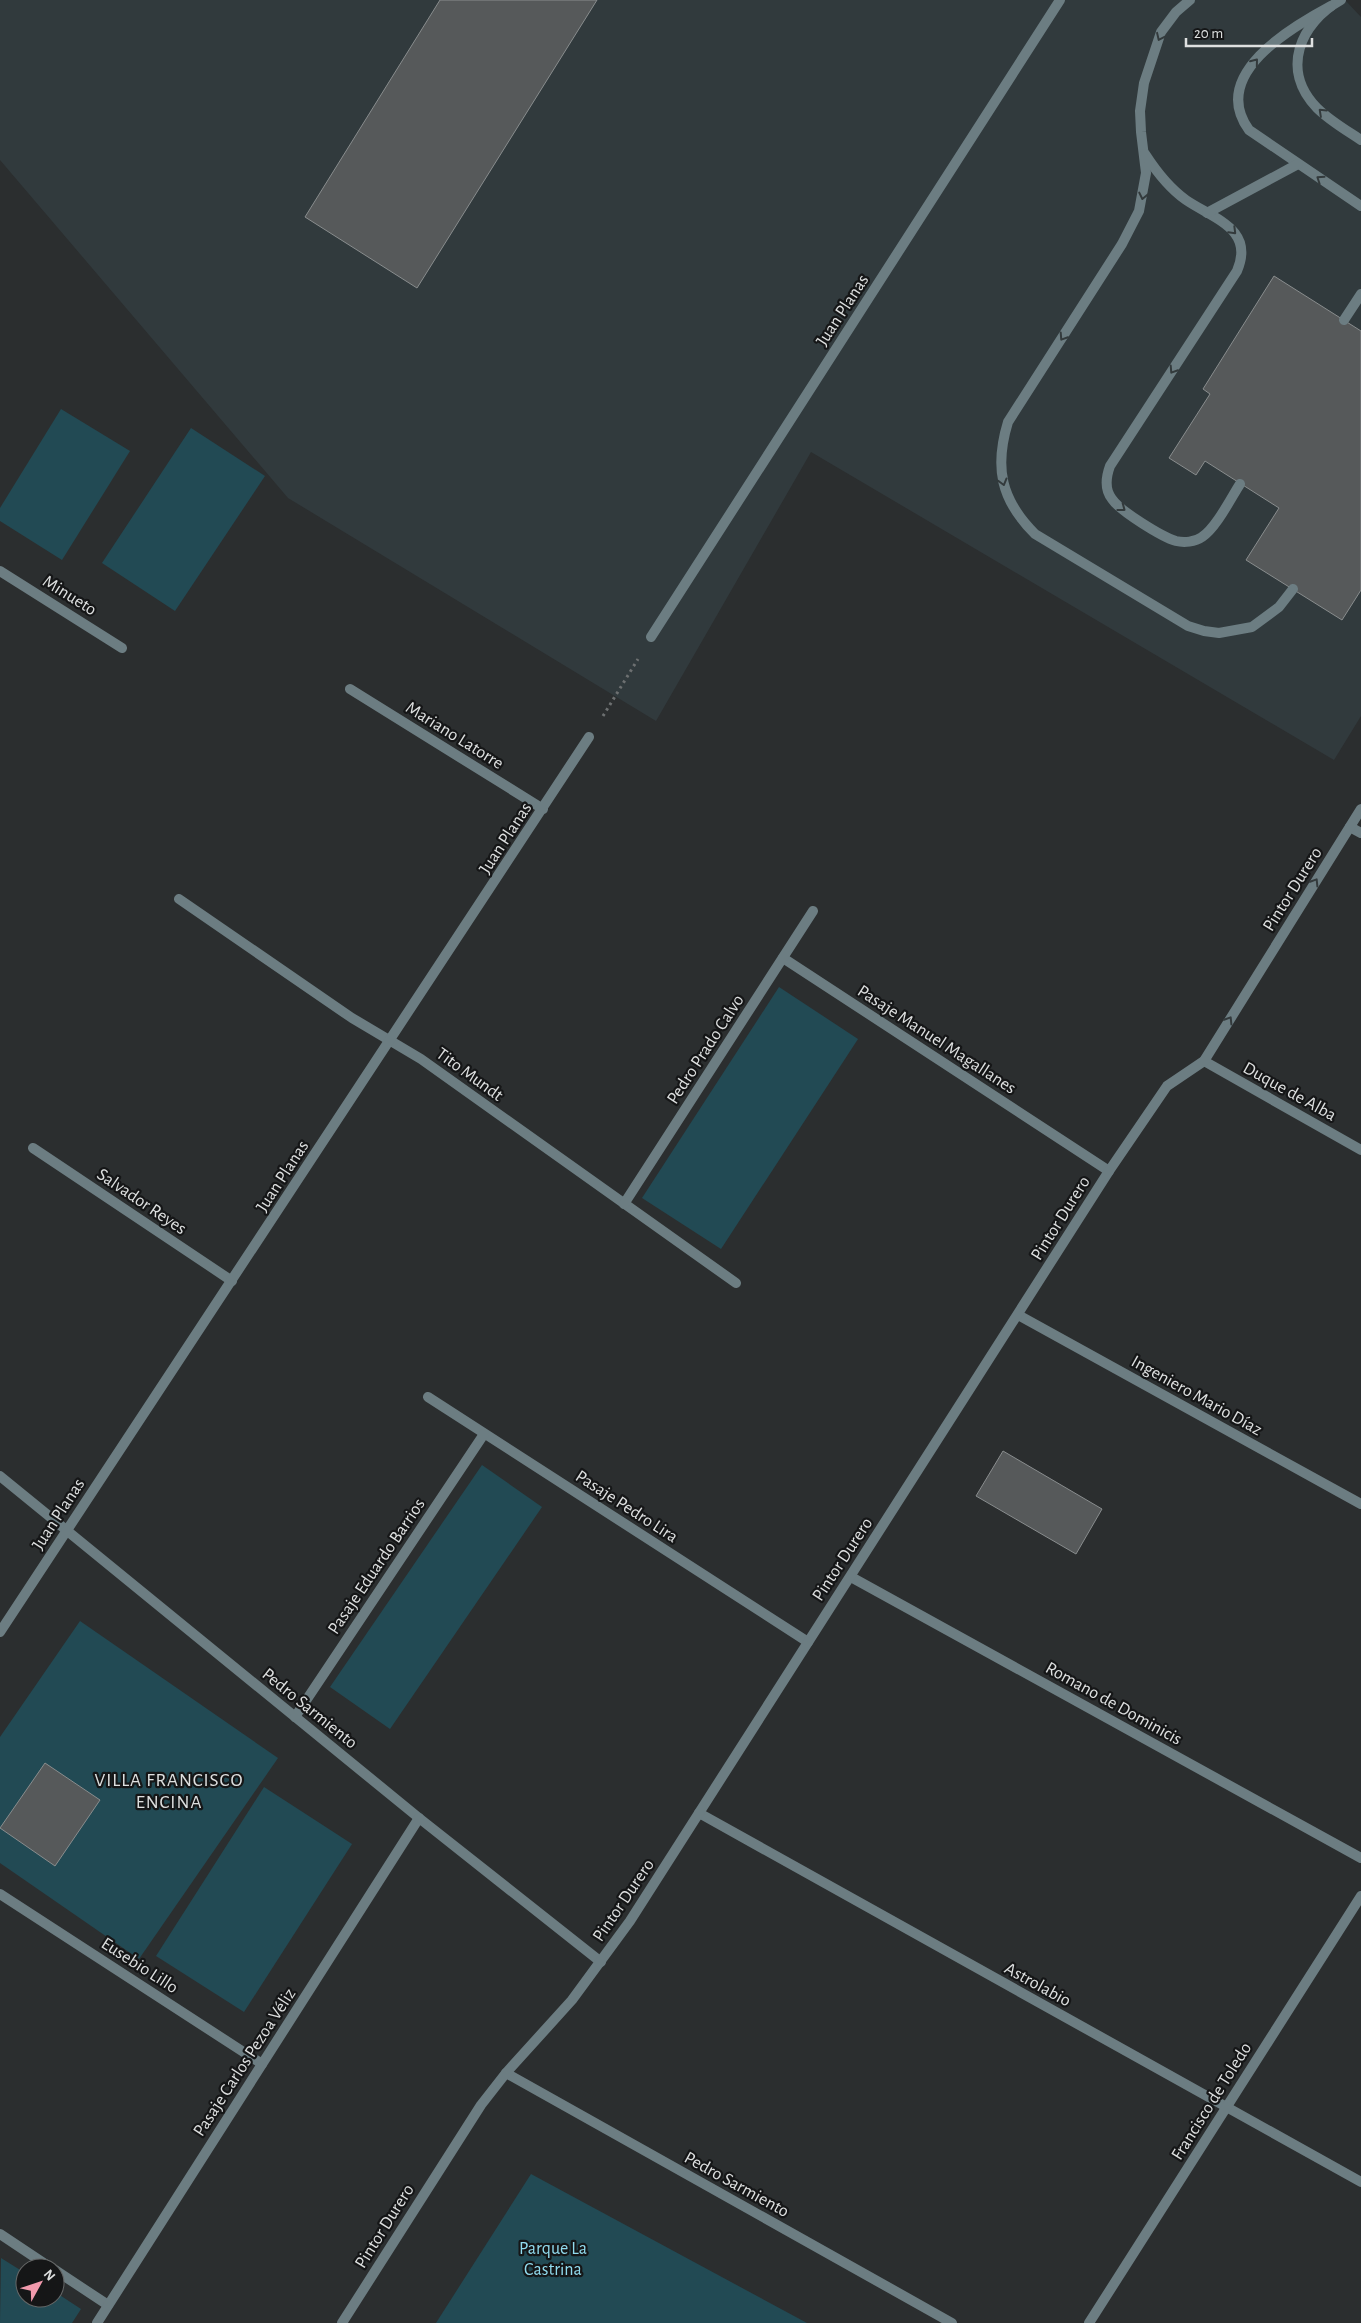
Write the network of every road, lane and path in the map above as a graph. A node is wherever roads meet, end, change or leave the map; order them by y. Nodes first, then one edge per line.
1 (1060, 0) edge
2 (1190, 0) edge
3 (1342, 0) edge
4 (1331, 6) junction
5 (1361, 140) edge
6 (1145, 154) junction
7 (1298, 164) junction
8 (1361, 206) edge
9 (1207, 213) junction
10 (1361, 294) edge
11 (1344, 320) dead end
12 (1240, 484) dead end
13 (0, 571) edge
14 (1293, 590) dead end
15 (651, 637) joint
16 (122, 648) dead end
17 (350, 689) dead end
18 (589, 738) joint
19 (543, 809) junction
20 (1361, 809) edge
21 (1350, 827) junction
22 (1361, 833) edge
23 (179, 899) dead end
24 (813, 911) dead end
25 (783, 958) junction
26 (390, 1041) junction
27 (1204, 1061) junction
28 (33, 1148) dead end
29 (1361, 1150) edge
30 (1109, 1171) junction
31 (624, 1204) junction
32 (232, 1281) junction
33 (736, 1283) dead end
34 (1018, 1315) junction
35 (428, 1397) dead end
36 (484, 1434) junction
37 (0, 1476) edge
38 (1361, 1504) edge
39 (67, 1531) junction
40 (851, 1577) junction
41 (0, 1632) edge
42 (808, 1642) junction
43 (295, 1717) junction
44 (699, 1813) junction
45 (419, 1818) junction
46 (1361, 1858) edge
47 (0, 1894) edge
48 (1361, 1896) edge
49 (601, 1962) junction
50 (262, 2064) junction
51 (506, 2073) junction
52 (1226, 2108) junction
53 (1361, 2182) edge
54 (0, 2234) edge
55 (36, 2258) edge
56 (65, 2277) edge
57 (108, 2305) junction
58 (96, 2323) edge
59 (342, 2323) edge
60 (952, 2323) edge
61 (1090, 2323) edge

1 - 15 street, Juan Planas
2 -> 6 street
3 - 4 street
5 -> 4 street
7 -> 4 street
6 - 9 street
6 -> 14 street
8 -> 7 street
7 - 9 street
9 -> 12 street
10 - 11 street
13 - 16 street, Minueto
15 - 18 path
17 - 19 street, Mariano Latorre
18 - 19 street, Juan Planas
19 - 26 street, Juan Planas
20 - 21 street, Pintor Durero
21 - 22 street
27 -> 21 street, Pintor Durero
23 - 26 street, Tito Mundt
24 - 25 street, Pedro Prado Calvo
25 - 30 street, Pasaje Manuel Magallanes
25 - 31 street, Pedro Prado Calvo
26 - 31 street, Tito Mundt
26 - 32 street, Juan Planas
27 - 29 street, Duque de Alba
27 - 30 street, Pintor Durero
28 - 32 street, Salvador Reyes
30 - 34 street, Pintor Durero
31 - 33 street, Tito Mundt
32 - 39 street, Juan Planas
34 - 38 street, Ingeniero Mario Díaz
34 - 40 street, Pintor Durero
35 - 36 street, Pasaje Pedro Lira
36 - 42 street, Pasaje Pedro Lira
36 - 43 street, Pasaje Eduardo Barrios
37 - 39 street, Pedro Sarmiento
39 - 41 street, Juan Planas
39 - 43 street, Pedro Sarmiento
40 - 42 street, Pintor Durero
40 - 46 street, Romano de Dominicis
42 - 44 street, Pintor Durero
43 - 45 street, Pedro Sarmiento
44 - 49 street, Pintor Durero
44 - 52 street, Astrolabio
45 - 49 street, Pedro Sarmiento
45 - 50 street, Pasaje Carlos Pezoa Véliz
47 - 50 street, Eusebio Lillo
48 - 52 street, Francisco de Toledo
49 - 51 street, Pintor Durero
50 - 57 street, Pasaje Carlos Pezoa Véliz
51 - 59 street, Pintor Durero
51 - 60 street, Pedro Sarmiento
52 - 53 street, Astrolabio
52 - 61 street, Francisco de Toledo
54 - 55 street
56 - 57 street
57 - 58 street, Pasaje Carlos Pezoa Véliz

